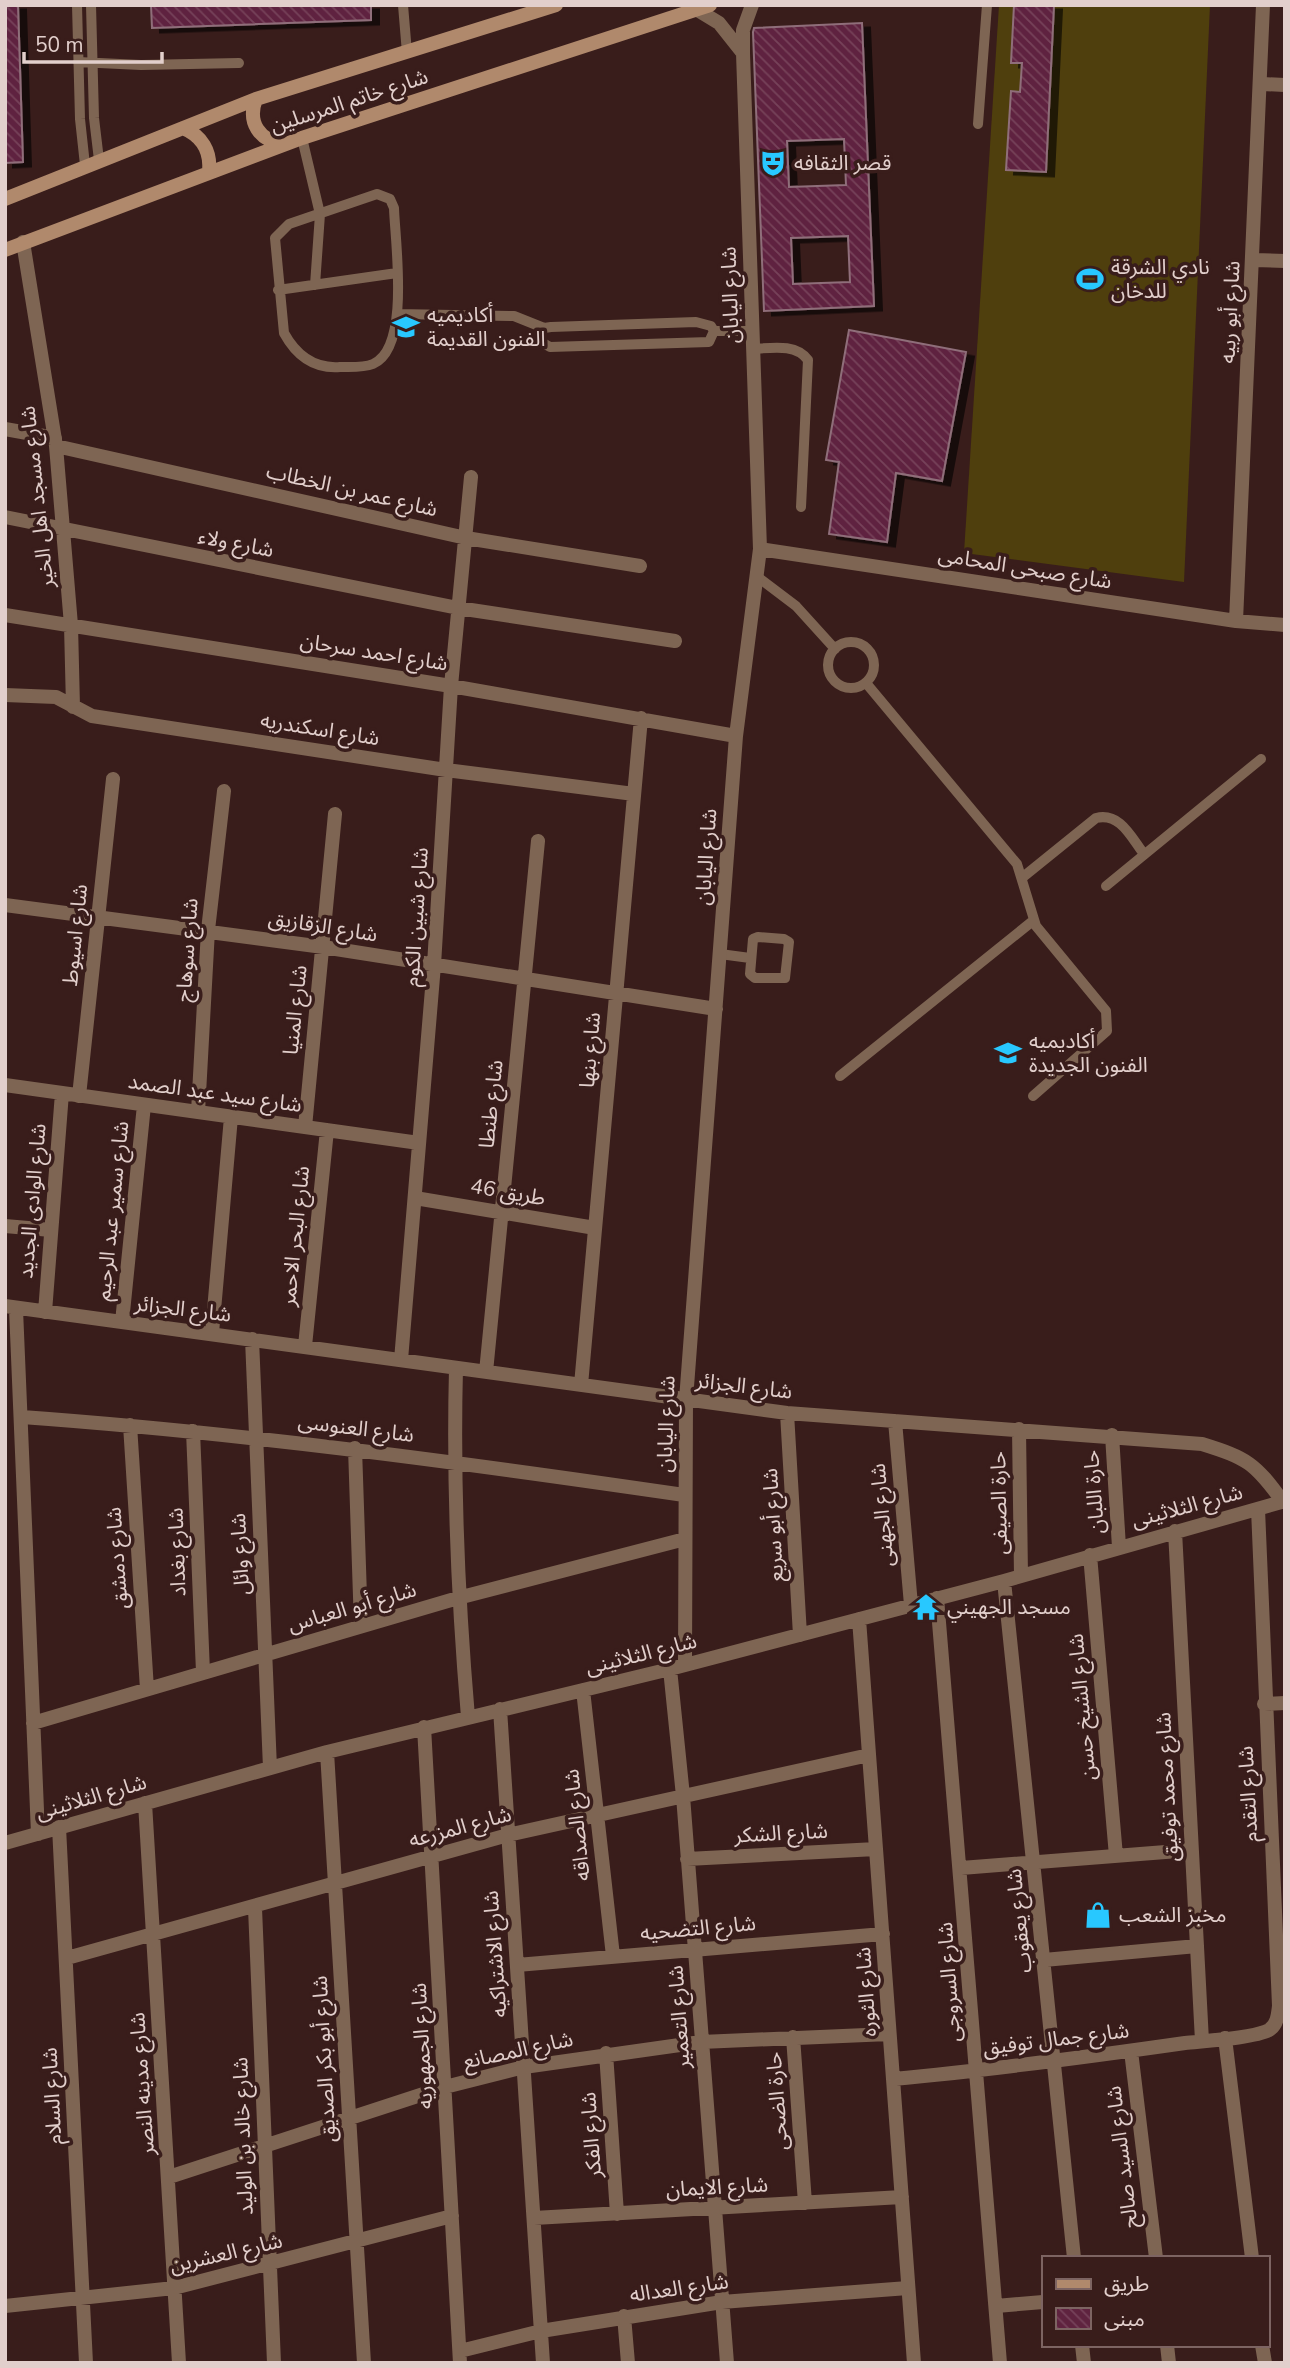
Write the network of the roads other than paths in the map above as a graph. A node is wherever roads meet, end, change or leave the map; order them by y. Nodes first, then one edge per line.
1 (76, 5) edge
2 (91, 5) edge
3 (403, 5) edge
4 (556, 5) edge
5 (752, 5) edge
6 (987, 5) edge
7 (1263, 5) edge
8 (703, 7) edge
9 (407, 52) junction
10 (743, 53) junction
11 (78, 62) junction
12 (239, 63) dead end
13 (92, 64) junction
14 (1262, 83) junction
15 (1285, 85) edge
16 (256, 99) junction
17 (978, 124) dead end
18 (183, 128) junction
19 (302, 138) junction
20 (284, 144) junction
21 (92, 163) junction
22 (209, 172) junction
23 (5, 199) edge
24 (320, 214) junction
25 (23, 242) junction
26 (5, 250) edge
27 (1254, 260) junction
28 (1285, 261) edge
29 (397, 273) junction
30 (316, 285) junction
31 (278, 290) junction
32 (397, 314) junction
33 (544, 328) junction
34 (714, 331) junction
35 (752, 331) junction
36 (752, 349) junction
37 (5, 429) edge
38 (56, 442) junction
39 (471, 477) dead end
40 (801, 507) dead end
41 (5, 516) edge
42 (64, 530) junction
43 (466, 538) junction
44 (760, 549) junction
45 (640, 566) dead end
46 (755, 575) junction
47 (458, 608) junction
48 (5, 615) edge
49 (1236, 621) junction
50 (71, 625) junction
51 (1285, 625) edge
52 (675, 641) dead end
53 (835, 649) junction
54 (866, 683) junction
55 (451, 686) junction
56 (5, 695) edge
57 (72, 707) junction
58 (641, 718) junction
59 (736, 736) junction
60 (1261, 760) dead end
61 (446, 770) junction
62 (113, 779) dead end
63 (224, 791) dead end
64 (634, 794) junction
65 (335, 814) dead end
66 (538, 841) dead end
67 (1144, 854) junction
68 (1023, 877) junction
69 (1106, 886) dead end
70 (5, 905) edge
71 (98, 916) junction
72 (1034, 920) junction
73 (208, 930) junction
74 (323, 947) junction
75 (720, 954) junction
76 (750, 958) junction
77 (434, 965) junction
78 (524, 979) junction
79 (616, 993) junction
80 (716, 1009) junction
81 (840, 1076) dead end
82 (5, 1085) edge
83 (62, 1093) junction
84 (79, 1096) junction
85 (1033, 1096) dead end
86 (144, 1105) junction
87 (198, 1112) junction
88 (231, 1117) junction
89 (305, 1127) junction
90 (327, 1130) junction
91 (419, 1143) junction
92 (415, 1198) junction
93 (501, 1212) junction
94 (5, 1226) edge
95 (595, 1228) junction
96 (51, 1230) junction
97 (11, 1308) edge
98 (45, 1312) junction
99 (122, 1322) junction
100 (212, 1333) junction
101 (252, 1339) junction
102 (305, 1346) junction
103 (401, 1360) junction
104 (456, 1368) junction
105 (486, 1372) junction
106 (581, 1385) junction
107 (686, 1400) junction
108 (787, 1412) junction
109 (22, 1417) junction
110 (895, 1421) junction
111 (130, 1425) junction
112 (1019, 1429) junction
113 (193, 1431) junction
114 (1112, 1435) junction
115 (256, 1437) junction
116 (355, 1448) junction
117 (453, 1462) junction
118 (684, 1495) junction
119 (1284, 1502) edge
120 (1258, 1508) junction
121 (1175, 1531) junction
122 (685, 1539) junction
123 (1119, 1547) junction
124 (1090, 1555) junction
125 (1021, 1576) junction
126 (1004, 1581) junction
127 (458, 1598) junction
128 (937, 1598) junction
129 (911, 1605) junction
130 (859, 1619) junction
131 (361, 1626) junction
132 (800, 1635) junction
133 (265, 1654) junction
134 (685, 1665) junction
135 (670, 1669) junction
136 (203, 1672) junction
137 (146, 1689) junction
138 (583, 1689) junction
139 (1285, 1703) edge
140 (1264, 1704) junction
141 (500, 1709) junction
142 (468, 1717) junction
143 (33, 1723) junction
144 (424, 1727) junction
145 (327, 1752) junction
146 (869, 1755) junction
147 (271, 1768) junction
148 (683, 1796) junction
149 (145, 1803) junction
150 (597, 1813) junction
151 (59, 1827) junction
152 (38, 1834) junction
153 (508, 1835) junction
154 (5, 1843) edge
155 (876, 1849) junction
156 (1191, 1850) junction
157 (431, 1856) junction
158 (1116, 1856) junction
159 (687, 1859) junction
160 (1034, 1863) junction
161 (1278, 1865) edge
162 (961, 1868) junction
163 (335, 1884) junction
164 (254, 1908) junction
165 (883, 1934) junction
166 (153, 1936) junction
167 (1197, 1946) junction
168 (695, 1949) junction
169 (613, 1956) junction
170 (67, 1958) junction
171 (1044, 1960) junction
172 (517, 1965) junction
173 (889, 2034) junction
174 (793, 2037) junction
175 (1225, 2038) junction
176 (1202, 2041) junction
177 (701, 2042) junction
178 (1131, 2051) junction
179 (606, 2053) junction
180 (1054, 2061) junction
181 (524, 2067) junction
182 (977, 2071) junction
183 (893, 2078) junction
184 (445, 2087) junction
185 (349, 2119) junction
186 (264, 2147) junction
187 (169, 2177) junction
188 (902, 2197) junction
189 (806, 2203) junction
190 (714, 2208) junction
191 (617, 2214) junction
192 (452, 2216) junction
193 (534, 2218) junction
194 (356, 2241) junction
195 (1074, 2256) edge
196 (1156, 2256) edge
197 (1252, 2256) edge
198 (269, 2265) junction
199 (174, 2288) junction
200 (908, 2288) junction
201 (82, 2300) junction
202 (722, 2302) junction
203 (1042, 2302) edge
204 (5, 2306) edge
205 (996, 2306) junction
206 (624, 2316) junction
207 (541, 2331) junction
208 (460, 2357) edge
209 (86, 2363) edge
210 (179, 2363) edge
211 (274, 2363) edge
212 (364, 2363) edge
213 (543, 2363) edge
214 (628, 2363) edge
215 (727, 2363) edge
216 (914, 2363) edge
217 (1000, 2363) edge

1 - 11 lane
2 - 13 lane
3 - 9 lane
4 - 9 main road, شارع خاتم المرسلين
5 - 10 street, شارع اليابان
6 - 17 lane
7 - 14 street, شارع أبو ربيه
8 - 10 street
8 - 19 main road, شارع خاتم المرسلين
9 - 16 main road, شارع خاتم المرسلين
10 - 35 street, شارع اليابان
11 - 13 lane
11 - 21 lane
12 - 13 lane
13 - 21 lane
14 - 15 street
14 - 27 street, شارع أبو ربيه
16 - 18 main road, شارع خاتم المرسلين
16 - 20 main road
18 - 21 main road, شارع خاتم المرسلين
18 - 22 main road
19 - 20 main road, شارع خاتم المرسلين
19 - 24 lane
20 - 22 main road, شارع خاتم المرسلين
21 - 23 main road, شارع خاتم المرسلين
22 - 25 main road, شارع خاتم المرسلين
24 - 29 lane
24 - 30 lane
24 - 31 lane
25 - 26 main road, شارع خاتم المرسلين
25 - 38 street, شارع مسجد اهل الخير
27 - 28 street
27 - 49 street, شارع أبو ربيه
29 - 30 lane
29 - 32 lane
30 - 31 lane
31 - 32 lane
32 - 33 lane
33 - 34 lane
33 - 34 lane
34 - 35 lane
35 - 36 street, شارع اليابان
36 - 40 lane
36 - 44 street, شارع اليابان
37 - 38 street, شارع عمر بن الخطاب
38 - 42 street, شارع مسجد اهل الخير
38 - 43 street, شارع عمر بن الخطاب
39 - 43 street, شارع شبين الكوم
41 - 42 street, شارع ولاء
42 - 47 street, شارع ولاء
42 - 50 street, شارع مسجد اهل الخير
43 - 45 street, شارع عمر بن الخطاب
43 - 47 street, شارع شبين الكوم
44 - 46 street, شارع اليابان
44 - 49 street, شارع صبحى المحامى
46 - 53 lane
46 - 59 street, شارع اليابان
47 - 52 street, شارع ولاء
47 - 55 street, شارع شبين الكوم
48 - 50 street, شارع احمد سرحان
49 - 51 street, شارع صبحى المحامى
50 - 55 street, شارع احمد سرحان
50 - 57 street, شارع مسجد اهل الخير
53 - 54 lane
53 - 54 lane
54 - 68 lane
55 - 58 street, شارع احمد سرحان
55 - 61 street, شارع شبين الكوم
56 - 57 street, شارع اسكندريه
57 - 61 street, شارع اسكندريه
58 - 59 street, شارع احمد سرحان
58 - 64 street, شارع بنها
59 - 75 street, شارع اليابان
60 - 67 lane
61 - 64 street, شارع اسكندريه
61 - 77 street, شارع شبين الكوم
62 - 71 street, شارع اسيوط
63 - 73 street, شارع سوهاج
64 - 79 street, شارع بنها
65 - 74 street, شارع المنيا
66 - 78 street, شارع طنطا
67 - 68 lane
67 - 69 lane
68 - 72 lane
70 - 71 street, شارع الزقازيق
71 - 73 street, شارع الزقازيق
71 - 84 street, شارع اسيوط
72 - 81 lane
72 - 85 lane
73 - 74 street, شارع الزقازيق
73 - 87 street, شارع سوهاج
74 - 77 street, شارع الزقازيق
74 - 89 street, شارع المنيا
75 - 76 lane
75 - 80 street, شارع اليابان
76 - 76 lane
77 - 78 street, شارع الزقازيق
77 - 91 street, شارع شبين الكوم
78 - 79 street, شارع الزقازيق
78 - 93 street, شارع طنطا
79 - 80 street, شارع الزقازيق
79 - 95 street, شارع بنها
80 - 107 street, شارع اليابان
82 - 83 street, شارع سيد عبد الصمد
83 - 84 street, شارع سيد عبد الصمد
83 - 96 street, شارع الوادى الجديد
84 - 86 street, شارع سيد عبد الصمد
86 - 87 street, شارع سيد عبد الصمد
86 - 99 street, شارع سمير عبد الرحيم
87 - 88 street, شارع سيد عبد الصمد
88 - 89 street, شارع سيد عبد الصمد
88 - 100 street
89 - 90 street, شارع سيد عبد الصمد
90 - 91 street, شارع سيد عبد الصمد
90 - 102 street, شارع البحر الاحمر
91 - 92 street, شارع شبين الكوم
92 - 93 street, طريق 46
92 - 103 street, شارع شبين الكوم
93 - 95 street, طريق 46
93 - 105 street, شارع طنطا
94 - 96 street
95 - 106 street, شارع بنها
96 - 98 street, شارع الوادى الجديد
97 - 98 street, شارع الجزائر
97 - 109 street
98 - 99 street, شارع الجزائر
99 - 100 street, شارع الجزائر
100 - 101 street, شارع الجزائر
101 - 102 street, شارع الجزائر
101 - 115 street, شارع وائل
102 - 103 street, شارع الجزائر
103 - 104 street, شارع الجزائر
104 - 105 street, شارع الجزائر
104 - 117 street
105 - 106 street, شارع الجزائر
106 - 107 street, شارع الجزائر
107 - 108 street, شارع الجزائر
107 - 118 street, شارع اليابان
108 - 110 street, شارع الجزائر
108 - 132 street, شارع أبو سريع
109 - 111 street, شارع العنوسى
109 - 143 street
110 - 112 street, شارع الجزائر
110 - 129 street, شارع الجهنى
111 - 113 street, شارع العنوسى
111 - 137 street, شارع دمشق
112 - 114 street, شارع الجزائر
112 - 125 street, حارة الصيفى
113 - 115 street, شارع العنوسى
113 - 136 street, شارع بغداد
114 - 119 street, شارع الجزائر
114 - 123 street, حارة اللبان
115 - 116 street, شارع العنوسى
115 - 133 street, شارع وائل
116 - 117 street, شارع العنوسى
116 - 131 street
117 - 118 street, شارع العنوسى
117 - 127 street
118 - 122 street, شارع اليابان
119 - 120 street, شارع الثلاثينى
120 - 121 street, شارع الثلاثينى
120 - 140 street, شارع التقدم
121 - 123 street, شارع الثلاثينى
121 - 156 street, شارع محمد توفيق
122 - 127 street, شارع أبو العباس
122 - 134 street, شارع اليابان
123 - 124 street, شارع الثلاثينى
124 - 125 street, شارع الثلاثينى
124 - 158 street, شارع الشيخ حسن
125 - 126 street, شارع الثلاثينى
126 - 128 street, شارع الثلاثينى
126 - 160 street, شارع يعقوب
127 - 131 street, شارع أبو العباس
127 - 142 street
128 - 129 street, شارع الثلاثينى
128 - 162 street, شارع السروجى
129 - 130 street, شارع الثلاثينى
130 - 132 street, شارع الثلاثينى
130 - 146 street, شارع الثوره
131 - 133 street, شارع أبو العباس
132 - 134 street, شارع الثلاثينى
133 - 136 street, شارع أبو العباس
133 - 147 street, شارع وائل
134 - 135 street, شارع الثلاثينى
135 - 138 street, شارع الثلاثينى
135 - 148 street, شارع التعمير
136 - 137 street, شارع أبو العباس
137 - 143 street, شارع أبو العباس
138 - 141 street, شارع الثلاثينى
138 - 150 street, شارع الصداقه
139 - 140 street
140 - 161 street, شارع التقدم
141 - 142 street, شارع الثلاثينى
141 - 153 street, شارع الاشتراكيه
142 - 144 street, شارع الثلاثينى
143 - 152 street
144 - 145 street, شارع الثلاثينى
144 - 157 street, شارع الجمهوريه
145 - 147 street, شارع الثلاثينى
145 - 163 street, شارع أبو بكر الصديق
146 - 148 street, شارع المزرعه
146 - 155 street, شارع الثوره
147 - 149 street, شارع الثلاثينى
148 - 150 street, شارع المزرعه
148 - 159 street, شارع التعمير
149 - 151 street, شارع الثلاثينى
149 - 166 street, شارع مدينه النصر
150 - 153 street, شارع المزرعه
150 - 169 street, شارع الصداقه
151 - 152 street, شارع الثلاثينى
151 - 170 street, شارع السلام
152 - 154 street, شارع الثلاثينى
153 - 157 street, شارع المزرعه
153 - 172 street, شارع الاشتراكيه
155 - 159 street, شارع الشكر
155 - 165 street, شارع الثوره
156 - 158 street
156 - 167 street, شارع محمد توفيق
157 - 163 street, شارع المزرعه
157 - 184 street, شارع الجمهوريه
158 - 160 street
159 - 168 street, شارع التعمير
160 - 162 street
160 - 171 street, شارع يعقوب
161 - 175 street, شارع التقدم
162 - 182 street, شارع السروجى
163 - 164 street, شارع المزرعه
163 - 185 street, شارع أبو بكر الصديق
164 - 166 street, شارع المزرعه
164 - 186 street, شارع خالد بن الوليد
165 - 168 street, شارع التضحيه
165 - 173 street, شارع الثوره
166 - 170 street, شارع المزرعه
166 - 187 street, شارع مدينه النصر
167 - 171 street
167 - 176 street, شارع محمد توفيق
168 - 169 street, شارع التضحيه
168 - 177 street, شارع التعمير
169 - 172 street, شارع التضحيه
170 - 201 street, شارع السلام
171 - 180 street, شارع يعقوب
172 - 181 street, شارع الاشتراكيه
173 - 174 street, شارع المصانع
173 - 183 street, شارع الثوره
174 - 177 street, شارع المصانع
174 - 189 street, حارة الضحى
175 - 176 street, شارع جمال توفيق
175 - 197 street
176 - 178 street, شارع جمال توفيق
177 - 179 street, شارع المصانع
177 - 190 street, شارع التعمير
178 - 180 street, شارع جمال توفيق
178 - 196 street, شارع السيد صالح
179 - 181 street, شارع المصانع
179 - 191 street, شارع الفكر
180 - 182 street, شارع جمال توفيق
180 - 195 street, شارع يعقوب
181 - 184 street, شارع المصانع
181 - 193 street, شارع الاشتراكيه
182 - 183 street, شارع جمال توفيق
182 - 205 street, شارع السروجى
183 - 188 street, شارع الثوره
184 - 185 street, شارع المصانع
184 - 192 street, شارع الجمهوريه
185 - 186 street, شارع المصانع
185 - 194 street, شارع أبو بكر الصديق
186 - 187 street, شارع المصانع
186 - 198 street, شارع خالد بن الوليد
187 - 199 street, شارع مدينه النصر
188 - 189 street, شارع الايمان
188 - 200 street, شارع الثوره
189 - 190 street, شارع الايمان
190 - 191 street, شارع الايمان
190 - 202 street, شارع التعمير
191 - 193 street, شارع الايمان
192 - 194 street, شارع العشرين
192 - 208 street, شارع الجمهوريه
193 - 207 street, شارع الاشتراكيه
194 - 198 street, شارع العشرين
194 - 212 street, شارع أبو بكر الصديق
198 - 199 street, شارع العشرين
198 - 211 street, شارع خالد بن الوليد
199 - 201 street, شارع العشرين
199 - 210 street, شارع مدينه النصر
200 - 202 street, شارع العداله
200 - 216 street, شارع الثوره
201 - 204 street, شارع العشرين
201 - 209 street, شارع السلام
202 - 206 street, شارع العداله
202 - 215 street, شارع التعمير
203 - 205 street
205 - 217 street, شارع السروجى
206 - 207 street, شارع العداله
206 - 214 street
207 - 208 street, شارع العداله
207 - 213 street, شارع الاشتراكيه

